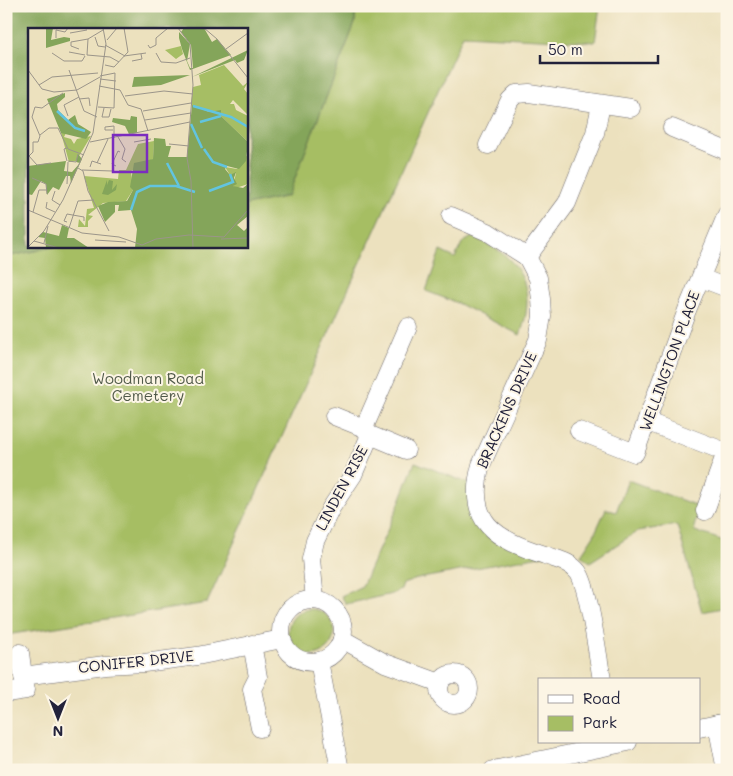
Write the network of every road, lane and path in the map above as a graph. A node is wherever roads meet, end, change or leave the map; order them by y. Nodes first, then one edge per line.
1 (601, 105) junction
2 (631, 108) dead end
3 (672, 128) dead end
4 (488, 145) dead end
5 (727, 151) edge
6 (727, 214) edge
7 (451, 216) dead end
8 (527, 257) junction
9 (701, 278) junction
10 (727, 288) edge
11 (408, 327) dead end
12 (334, 416) dead end
13 (648, 422) junction
14 (579, 431) dead end
15 (367, 432) junction
16 (406, 450) dead end
17 (705, 511) dead end
18 (315, 600) junction
19 (282, 638) junction
20 (342, 639) junction
21 (252, 644) junction
22 (20, 653) dead end
23 (320, 661) junction
24 (602, 678) edge
25 (440, 683) dead end
26 (26, 689) junction
27 (6, 693) edge
28 (722, 723) edge
29 (260, 728) dead end
30 (700, 728) edge
31 (616, 744) edge
32 (549, 764) edge
33 (340, 770) edge
34 (493, 770) edge
35 (726, 770) edge

1 - 2 street
1 - 4 street
1 - 8 street
3 - 5 street
6 - 9 street, WELLINGTON PLACE
7 - 8 street
8 - 24 street, BRACKENS DRIVE
9 - 10 street
9 - 13 street, WELLINGTON PLACE
11 - 15 street
12 - 15 street, LINDEN RISE
13 - 14 street, WELLINGTON PLACE
13 - 17 street
15 - 16 street, LINDEN RISE
15 - 18 street, LINDEN RISE
18 - 19 street
18 - 20 street
19 - 21 street, CONIFER DRIVE
19 - 23 street
20 - 23 street
20 - 25 street
21 - 26 street, CONIFER DRIVE
21 - 29 street
22 - 26 street
23 - 33 street
26 - 27 street, CONIFER DRIVE
28 - 30 street
28 - 35 street
31 - 32 street
32 - 34 street

